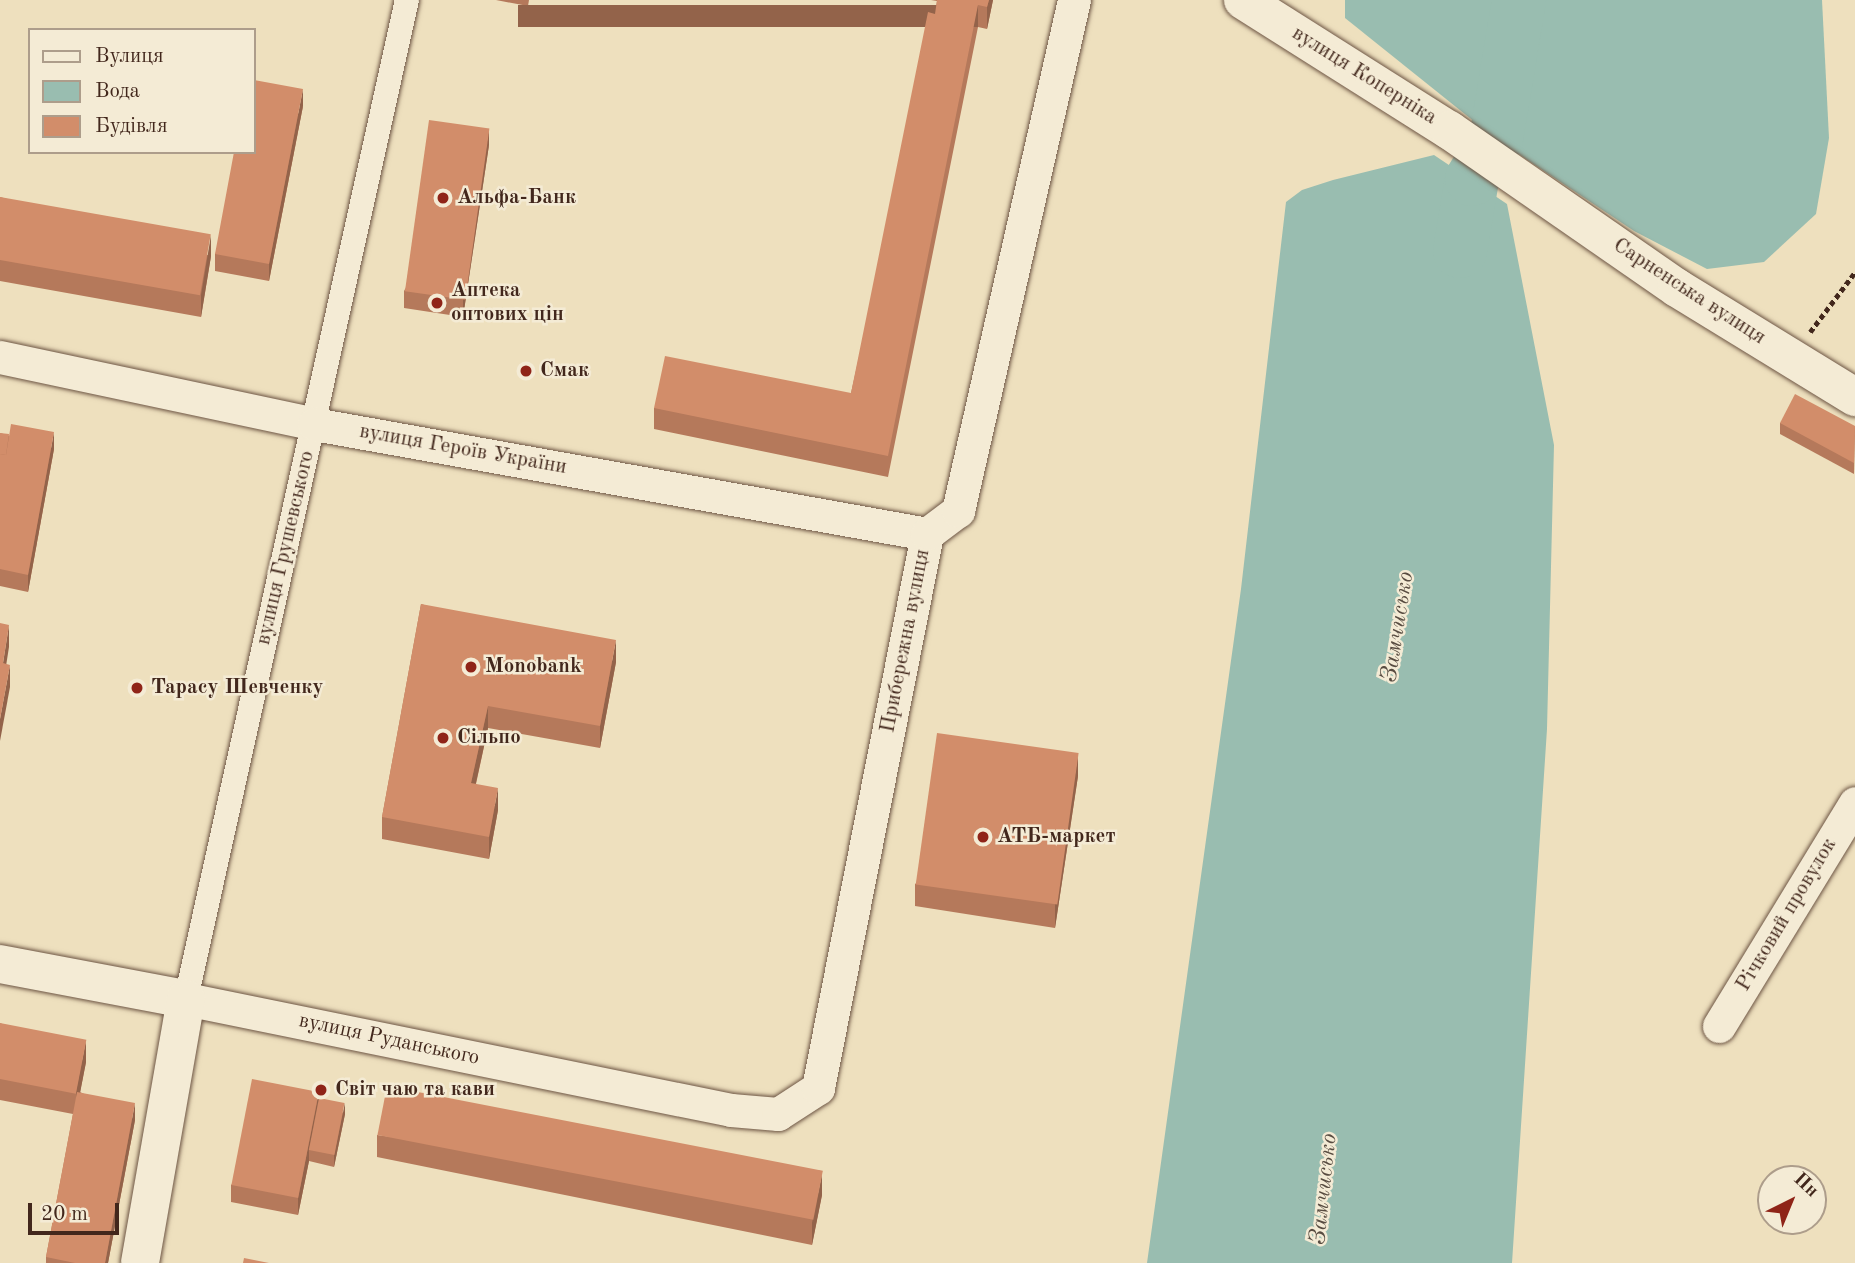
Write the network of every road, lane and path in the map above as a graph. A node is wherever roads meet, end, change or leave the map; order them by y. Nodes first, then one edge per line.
1 (407, 0) edge
2 (1074, 0) edge
3 (1243, 0) edge
4 (1525, 183) joint
5 (1855, 271) edge
6 (0, 357) edge
7 (1791, 358) junction
8 (1855, 397) edge
9 (314, 424) junction
10 (927, 534) junction
11 (1855, 803) edge
12 (0, 964) edge
13 (186, 999) junction
14 (1719, 1026) dead end
15 (778, 1114) joint
16 (140, 1263) edge

1 - 9 street, вулиця Грушевського
2 - 10 street, Прибережна вулиця
3 - 4 main road, вулиця Коперніка
4 - 7 main road, Сарненська вулиця
5 - 7 path
6 - 9 street, вулиця Героїв України
7 - 8 main road, Сарненська вулиця
9 - 10 street, вулиця Героїв України
9 - 13 street, вулиця Грушевського
10 - 15 street, Прибережна вулиця
11 - 14 street, Річковий провулок
12 - 13 main road, вулиця Руданського
13 - 15 street, вулиця Руданського
13 - 16 main road, вулиця Грушевського

